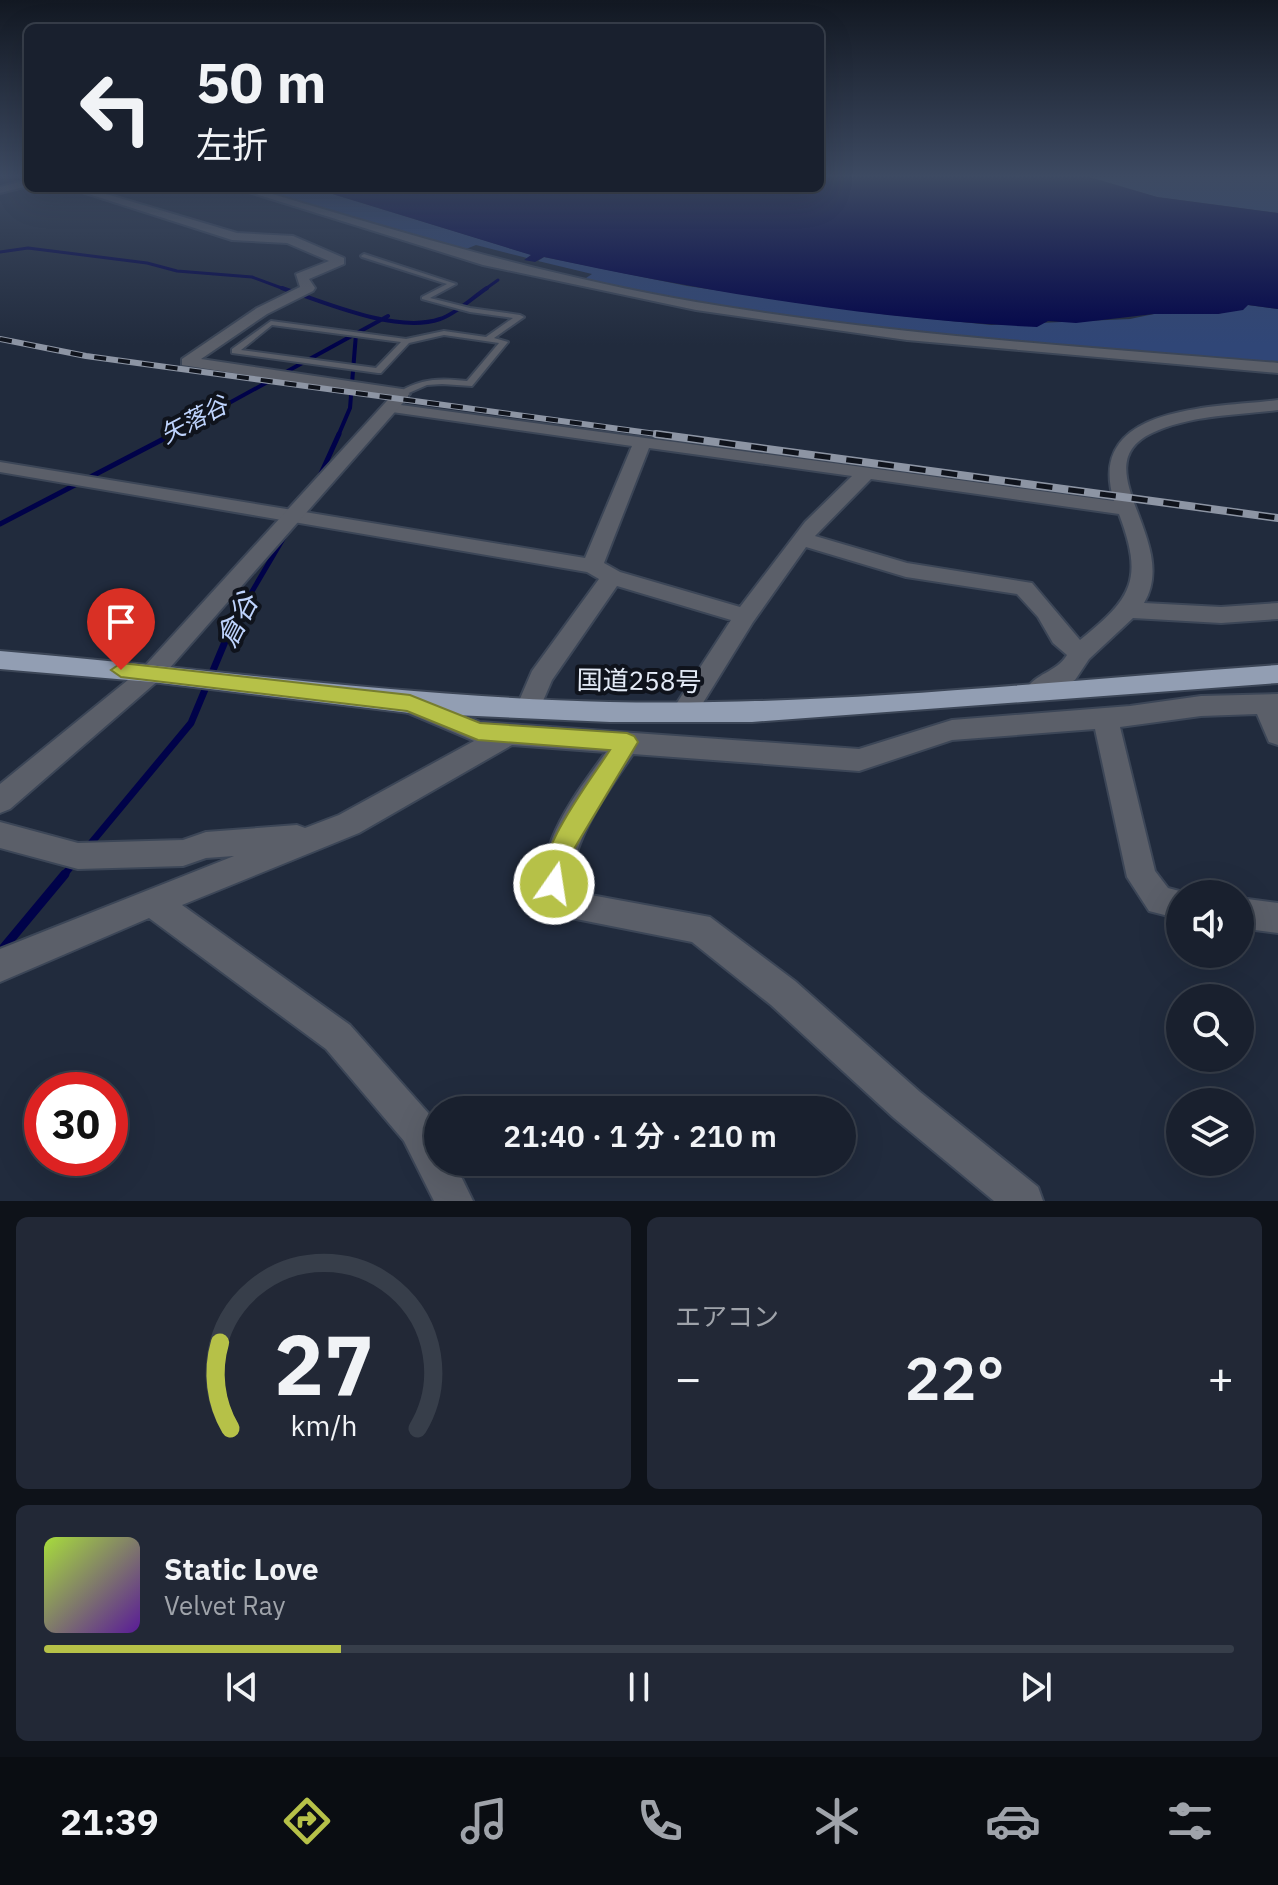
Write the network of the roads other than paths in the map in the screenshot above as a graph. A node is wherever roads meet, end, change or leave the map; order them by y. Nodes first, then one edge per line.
1 (223, 233) edge
2 (391, 233) edge
3 (364, 256) dead end
4 (489, 338) junction
5 (406, 341) junction
6 (1278, 368) edge
7 (397, 400) junction
8 (1278, 405) edge
9 (643, 441) junction
10 (0, 467) edge
11 (866, 474) junction
12 (1127, 509) junction
13 (294, 515) junction
14 (802, 539) junction
15 (602, 572) junction
16 (1124, 610) junction
17 (1278, 611) edge
18 (743, 616) junction
19 (1080, 653) junction
20 (0, 660) edge
21 (152, 673) junction
22 (1278, 674) edge
23 (1038, 690) junction
24 (410, 703) junction
25 (1272, 704) edge
26 (528, 708) junction
27 (684, 712) junction
28 (1105, 717) junction
29 (509, 734) junction
30 (1278, 735) edge
31 (627, 742) junction
32 (0, 801) edge
33 (0, 835) edge
34 (318, 836) junction
35 (1166, 902) edge
36 (155, 904) junction
37 (1254, 915) edge
38 (1278, 918) edge
39 (0, 966) edge
40 (454, 1201) edge
41 (1024, 1201) edge

1 - 7 street
2 - 6 street
3 - 4 lane
4 - 5 lane
4 - 7 lane
5 - 5 lane
7 - 9 street
7 - 13 street
8 - 12 street
9 - 11 street
9 - 15 street
10 - 13 street
11 - 12 street
11 - 14 street
12 - 16 street
13 - 15 street
13 - 21 street
14 - 18 street
14 - 19 street
15 - 18 street
15 - 26 street
16 - 17 street
16 - 19 street
18 - 27 street
19 - 23 street
20 - 21 highway, 国道258号
21 - 24 highway, 国道258号
21 - 32 street
22 - 23 highway, 国道258号
23 - 27 highway, 国道258号
24 - 26 highway, 国道258号
24 - 29 street
25 - 28 street
25 - 30 street
26 - 27 highway, 国道258号
28 - 31 street
28 - 35 street
29 - 31 street
29 - 34 street
31 - 41 street
33 - 34 street
34 - 36 street
36 - 39 street
36 - 40 street
37 - 38 street

